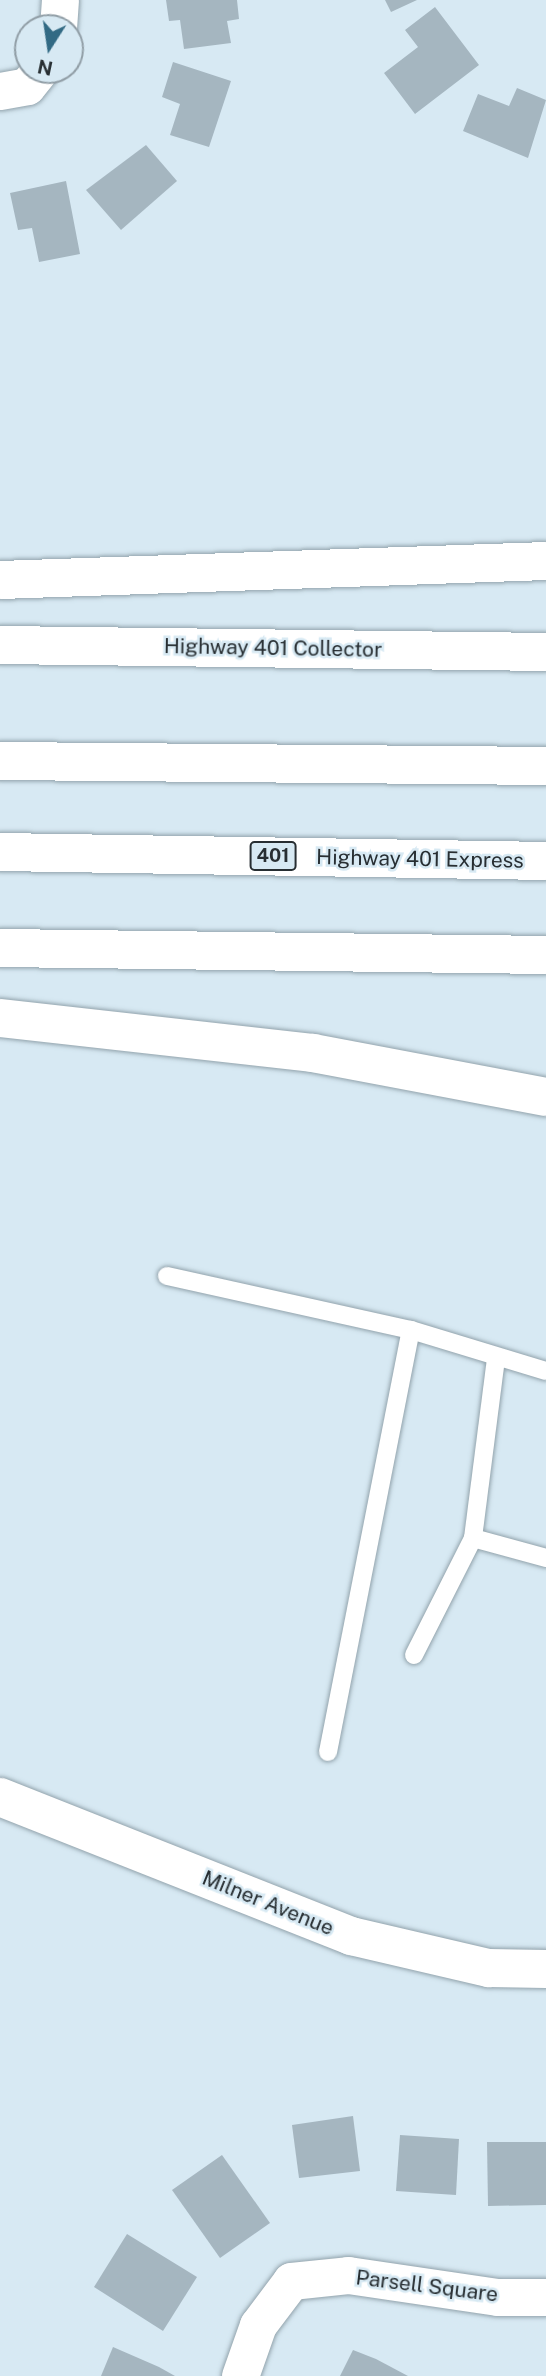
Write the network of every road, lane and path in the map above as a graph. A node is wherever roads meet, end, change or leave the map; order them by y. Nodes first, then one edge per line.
1 (29, 84) edge
2 (0, 91) edge
3 (546, 561) edge
4 (0, 580) edge
5 (0, 645) edge
6 (546, 652) edge
7 (0, 761) edge
8 (546, 766) edge
9 (0, 852) edge
10 (546, 861) edge
11 (0, 948) edge
12 (546, 955) edge
13 (0, 1018) edge
14 (546, 1097) edge
15 (167, 1276) dead end
16 (411, 1330) junction
17 (496, 1359) junction
18 (546, 1371) edge
19 (472, 1538) junction
20 (546, 1558) edge
21 (414, 1655) dead end
22 (328, 1752) dead end
23 (0, 1797) edge
24 (546, 1969) edge
25 (546, 2297) edge
26 (240, 2376) edge

1 - 2 street
3 - 4 main road
5 - 6 main road, Highway 401 Collector
7 - 8 main road
9 - 10 main road, Highway 401 Express / 401
11 - 12 main road
13 - 14 main road
15 - 16 lane
16 - 17 lane
16 - 22 lane
17 - 18 lane
17 - 19 lane
19 - 20 lane
19 - 21 lane
23 - 24 main road, Milner Avenue
25 - 26 street, Parsell Square

